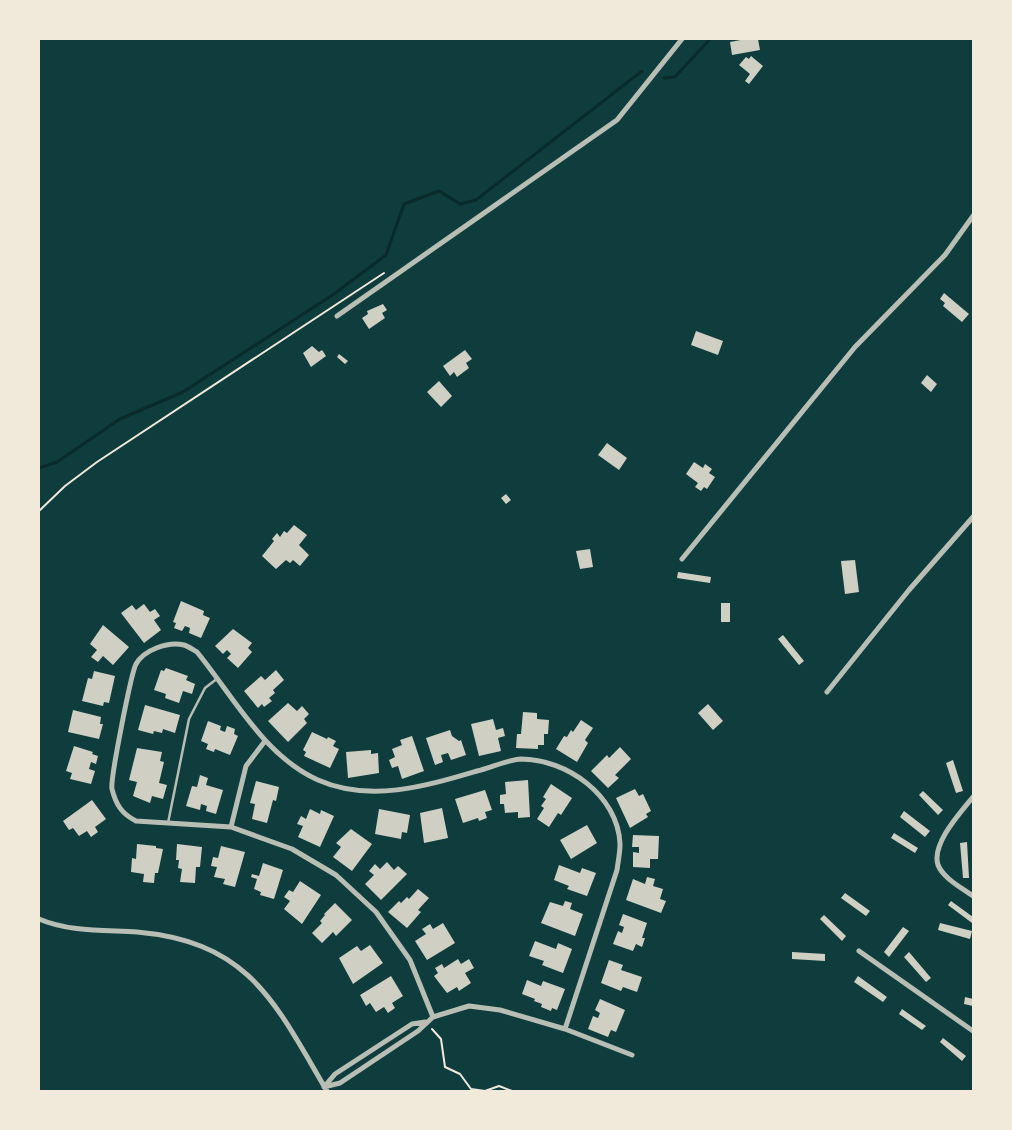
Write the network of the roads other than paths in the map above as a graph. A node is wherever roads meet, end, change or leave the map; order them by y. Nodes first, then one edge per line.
1 (682, 39) edge
2 (973, 216) edge
3 (336, 316) dead end
4 (973, 517) edge
5 (682, 559) dead end
6 (218, 678) junction
7 (827, 692) dead end
8 (265, 741) junction
9 (973, 798) edge
10 (168, 824) junction
11 (231, 827) junction
12 (973, 896) edge
13 (39, 919) edge
14 (859, 951) dead end
15 (433, 1017) junction
16 (425, 1022) junction
17 (565, 1029) junction
18 (973, 1031) edge
19 (632, 1055) dead end
20 (326, 1089) edge

1 - 3 street
2 - 5 street
4 - 7 street
6 - 8 street
6 - 10 lane
6 - 10 street
8 - 11 street
8 - 17 street
9 - 12 street
10 - 11 street
11 - 15 street
13 - 20 street
14 - 18 street
15 - 16 street
15 - 17 street
16 - 20 street
16 - 20 street
17 - 19 street

